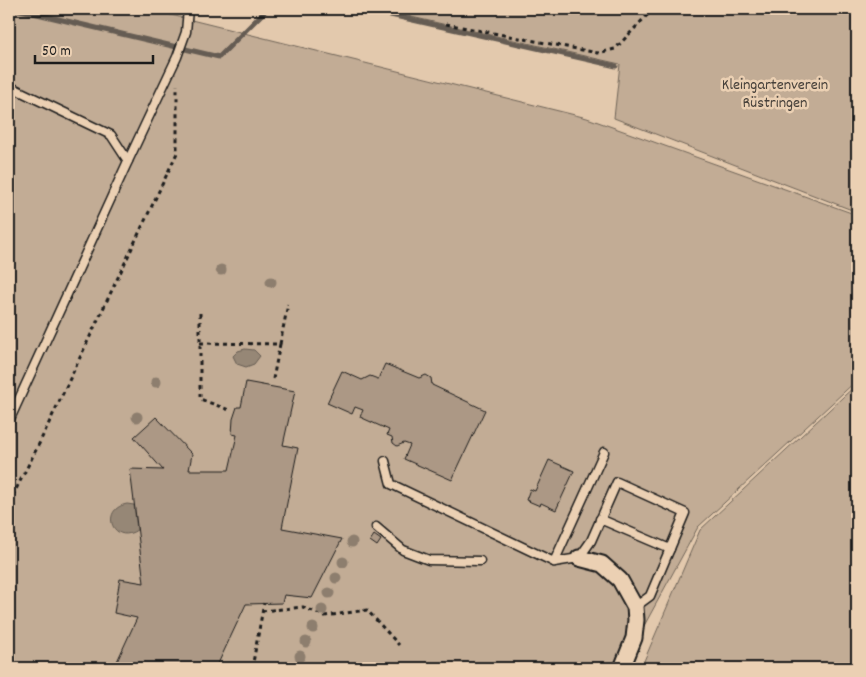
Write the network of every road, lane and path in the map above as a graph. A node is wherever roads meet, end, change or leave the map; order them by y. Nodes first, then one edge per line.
1 (188, 9) edge
2 (653, 9) edge
3 (446, 24) dead end
4 (178, 55) junction
5 (9, 86) edge
6 (128, 161) junction
7 (288, 304) dead end
8 (200, 313) dead end
9 (200, 343) junction
10 (280, 344) junction
11 (274, 379) dead end
12 (229, 410) dead end
13 (9, 421) edge
14 (604, 452) dead end
15 (385, 462) dead end
16 (9, 503) edge
17 (600, 519) junction
18 (376, 527) dead end
19 (670, 549) junction
20 (580, 558) junction
21 (480, 561) dead end
22 (554, 562) junction
23 (264, 603) dead end
24 (635, 608) junction
25 (262, 611) junction
26 (399, 645) dead end
27 (252, 668) edge
28 (622, 668) edge

1 - 4 lane
2 - 3 path
4 - 6 lane
4 - 16 path
5 - 6 lane
6 - 13 lane
7 - 10 path
8 - 9 path
9 - 10 path
9 - 12 path
10 - 11 path
14 - 22 lane
15 - 22 lane
17 - 19 lane
17 - 19 lane
17 - 20 lane
18 - 21 lane
19 - 24 lane
20 - 22 lane
20 - 24 street
23 - 25 path
24 - 28 street
25 - 26 path
25 - 27 path

